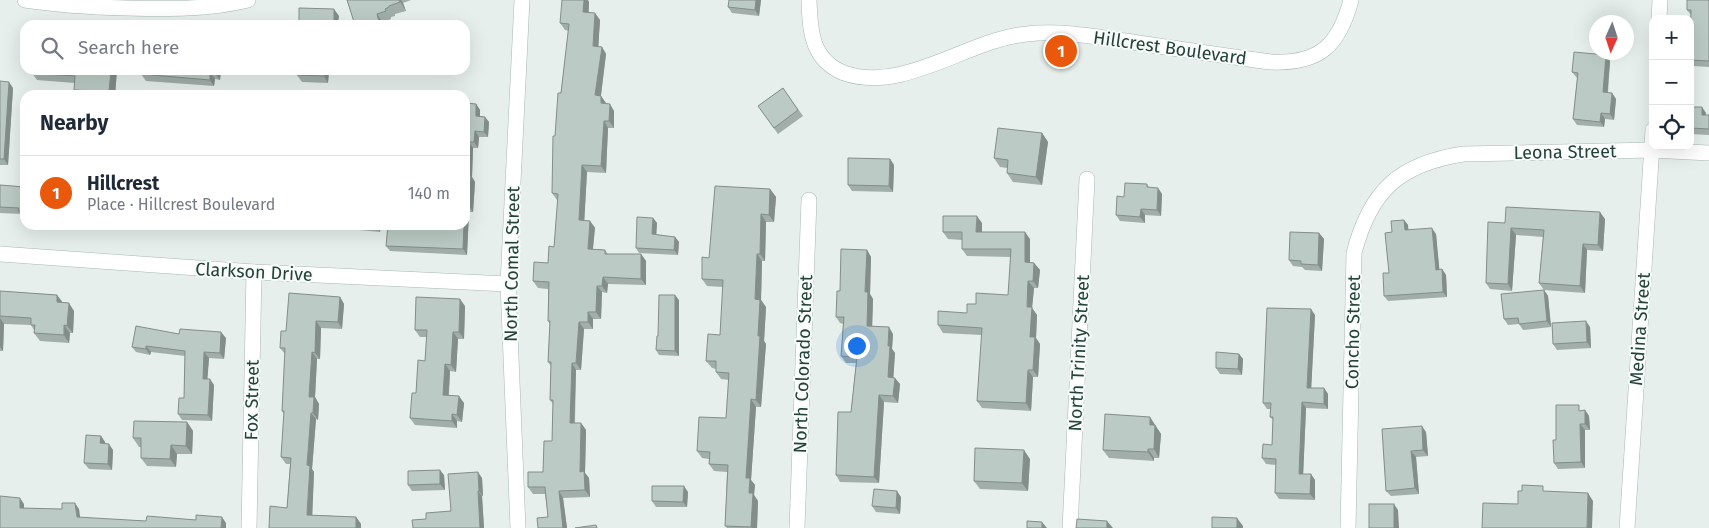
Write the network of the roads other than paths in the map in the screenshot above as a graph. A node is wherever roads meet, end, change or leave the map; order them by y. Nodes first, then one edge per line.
1 (25, 0) edge
2 (522, 0) edge
3 (808, 0) edge
4 (1351, 0) edge
5 (1660, 0) edge
6 (241, 1) edge
7 (1659, 15) edge
8 (1652, 150) junction
9 (1709, 154) edge
10 (1423, 163) joint
11 (1088, 179) dead end
12 (809, 200) dead end
13 (0, 254) edge
14 (254, 272) junction
15 (508, 284) junction
16 (249, 528) edge
17 (518, 528) edge
18 (797, 528) edge
19 (1070, 528) edge
20 (1348, 528) edge
21 (1627, 528) edge

1 - 6 street
2 - 15 street, North Comal Street
3 - 4 street, Hillcrest Boulevard
5 - 7 street
8 - 9 street, Leona Street
8 - 10 street, Leona Street
8 - 21 street, Medina Street
10 - 20 street, Concho Street
11 - 19 street, North Trinity Street
12 - 18 street, North Colorado Street
13 - 14 street, Clarkson Drive
14 - 15 street, Clarkson Drive
14 - 16 street, Fox Street
15 - 17 street, North Comal Street

